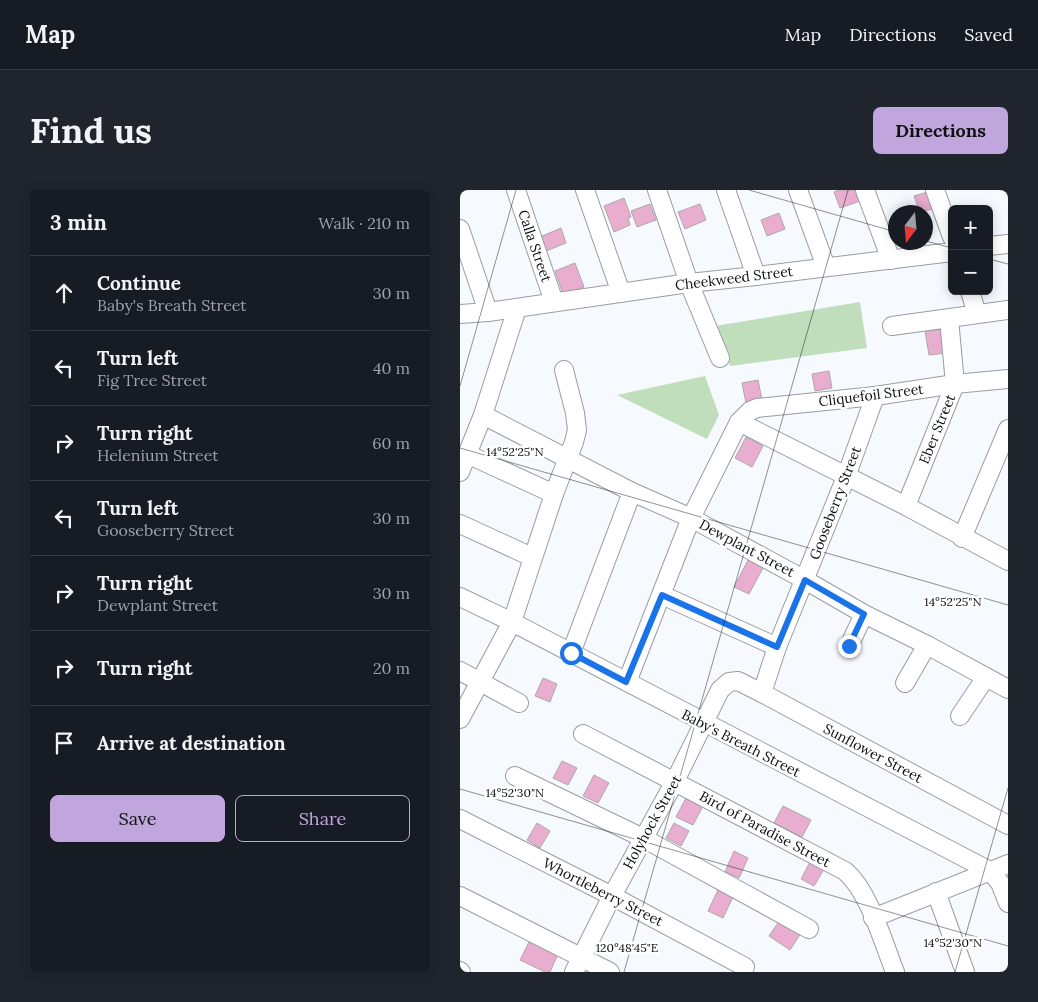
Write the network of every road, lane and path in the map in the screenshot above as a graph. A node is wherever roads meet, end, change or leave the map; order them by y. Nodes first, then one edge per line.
1 (516, 190) edge
2 (585, 190) edge
3 (657, 190) edge
4 (726, 190) edge
5 (798, 190) edge
6 (866, 190) edge
7 (935, 190) edge
8 (948, 226) edge
9 (460, 229) edge
10 (1008, 244) edge
11 (993, 246) edge
12 (948, 253) edge
13 (890, 260) junction
14 (826, 268) junction
15 (756, 276) junction
16 (689, 283) junction
17 (621, 293) junction
18 (971, 295) edge
19 (554, 302) junction
20 (517, 308) junction
21 (1008, 310) edge
22 (488, 312) junction
23 (460, 314) edge
24 (977, 314) junction
25 (949, 319) junction
26 (892, 326) dead end
27 (720, 358) dead end
28 (564, 370) dead end
29 (1008, 379) edge
30 (955, 384) junction
31 (875, 396) junction
32 (483, 415) junction
33 (739, 422) junction
34 (1008, 429) edge
35 (467, 454) junction
36 (567, 458) junction
37 (460, 472) edge
38 (846, 477) junction
39 (632, 492) junction
40 (554, 494) junction
41 (906, 506) junction
42 (691, 518) junction
43 (460, 524) edge
44 (962, 538) junction
45 (532, 557) junction
46 (1008, 561) edge
47 (805, 580) junction
48 (662, 595) junction
49 (460, 597) edge
50 (864, 614) junction
51 (512, 622) junction
52 (927, 645) junction
53 (849, 646) dead end
54 (777, 647) junction
55 (571, 653) junction
56 (460, 671) edge
57 (986, 677) junction
58 (738, 681) joint
59 (480, 682) junction
60 (626, 682) junction
61 (906, 683) dead end
62 (1008, 689) edge
63 (762, 694) junction
64 (518, 703) dead end
65 (960, 716) dead end
66 (460, 719) edge
67 (704, 723) junction
68 (583, 734) dead end
69 (515, 776) dead end
70 (675, 782) junction
71 (460, 819) edge
72 (1008, 825) edge
73 (643, 838) junction
74 (1008, 864) edge
75 (990, 871) junction
76 (936, 892) junction
77 (460, 896) edge
78 (612, 896) junction
79 (1008, 903) edge
80 (873, 918) junction
81 (809, 929) dead end
82 (577, 964) edge
83 (745, 967) dead end
84 (610, 972) edge
85 (895, 972) edge
86 (965, 972) edge

1 - 19 street, Calla Street
2 - 17 street
3 - 16 street
4 - 15 street
5 - 14 street
6 - 13 street
7 - 8 street
9 - 22 street
10 - 11 street
12 - 13 street, Cheekweed Street
13 - 14 street, Cheekweed Street
14 - 15 street, Cheekweed Street
15 - 16 street, Cheekweed Street
16 - 17 street, Cheekweed Street
16 - 27 street
17 - 19 street, Cheekweed Street
18 - 24 street
19 - 20 street, Cheekweed Street
20 - 22 street, Cheekweed Street
20 - 32 street
21 - 24 street
22 - 23 street, Cheekweed Street
24 - 25 street
25 - 26 street
25 - 30 street, Eber Street
28 - 36 street
29 - 30 street, Cliquefoil Street
30 - 31 street, Cliquefoil Street
30 - 41 street, Eber Street
31 - 33 street, Cliquefoil Street
31 - 38 street, Gooseberry Street
32 - 35 street
32 - 36 street, Dewplant Street
33 - 38 street
33 - 42 street
34 - 44 street
35 - 37 street
35 - 40 street
36 - 39 street, Dewplant Street
36 - 40 street
38 - 41 street
38 - 47 street, Gooseberry Street
39 - 42 street, Dewplant Street
39 - 55 street
40 - 45 street
41 - 44 street
42 - 47 street, Dewplant Street
42 - 48 street
43 - 45 street
44 - 46 street
45 - 51 street
47 - 50 street, Dewplant Street
47 - 54 street, Gooseberry Street
48 - 54 street
48 - 60 street
49 - 51 street, Baby's Breath Street
50 - 52 street, Dewplant Street
50 - 53 street
51 - 55 street, Baby's Breath Street
51 - 59 street
52 - 57 street, Dewplant Street
52 - 61 street
54 - 63 street, Gooseberry Street
55 - 60 street, Baby's Breath Street
56 - 59 street
57 - 62 street, Dewplant Street
57 - 65 street
58 - 63 street, Sunflower Street
58 - 67 street, Holyhock Street
59 - 64 street
59 - 66 street
60 - 67 street, Baby's Breath Street
63 - 72 street, Sunflower Street
67 - 70 street, Holyhock Street
67 - 75 street, Baby's Breath Street
68 - 70 street, Bird of Paradise Street
69 - 73 street
70 - 73 street, Holyhock Street
70 - 80 street, Bird of Paradise Street
71 - 78 street, Whortleberry Street
73 - 78 street, Holyhock Street
73 - 81 street
74 - 75 street
75 - 76 street
75 - 79 street, Baby's Breath Street
76 - 80 street
76 - 86 street
77 - 82 street
78 - 82 street, Holyhock Street
78 - 83 street, Whortleberry Street
80 - 85 street, Bird of Paradise Street
82 - 84 street

